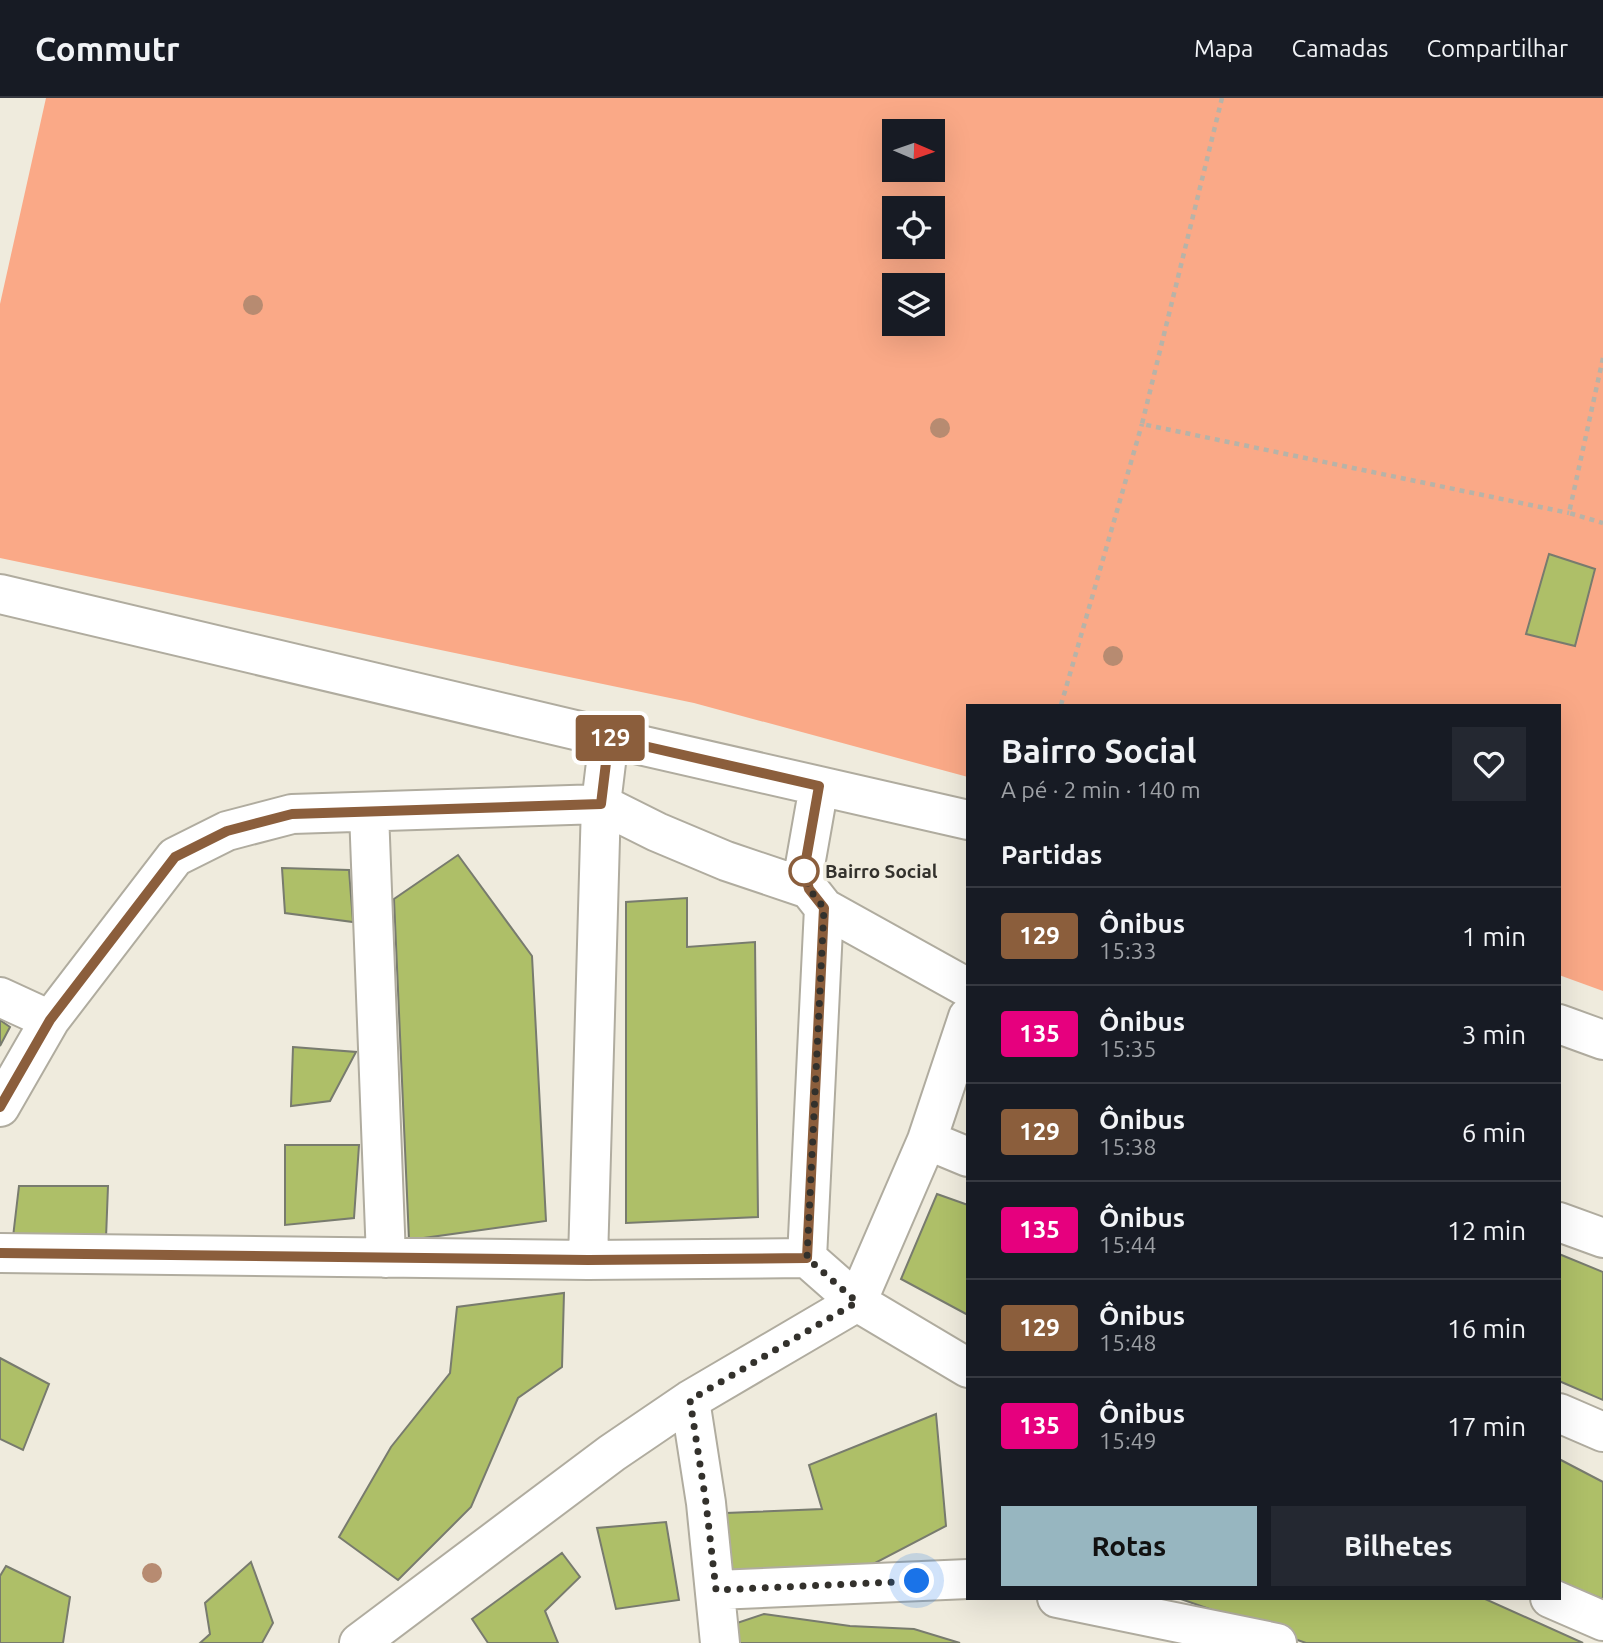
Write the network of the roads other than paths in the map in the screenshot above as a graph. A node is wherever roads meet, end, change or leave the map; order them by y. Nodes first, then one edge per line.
1 (0, 594) edge
2 (609, 738) junction
3 (819, 786) junction
4 (601, 804) junction
5 (369, 812) junction
6 (966, 820) edge
7 (817, 899) junction
8 (966, 987) edge
9 (0, 997) edge
10 (50, 1020) junction
11 (966, 1023) edge
12 (1561, 1025) edge
13 (1603, 1040) edge
14 (0, 1107) edge
15 (927, 1140) junction
16 (966, 1156) edge
17 (1561, 1223) edge
18 (1603, 1238) edge
19 (0, 1253) edge
20 (386, 1258) junction
21 (807, 1258) junction
22 (588, 1260) junction
23 (857, 1302) junction
24 (966, 1367) edge
25 (690, 1400) junction
26 (1561, 1414) edge
27 (1603, 1432) edge
28 (966, 1579) edge
29 (716, 1590) junction
30 (1066, 1600) edge
31 (1554, 1600) edge
32 (1603, 1621) edge
33 (359, 1643) edge
34 (720, 1643) edge
35 (1277, 1643) edge

1 - 2 street
2 - 3 street
2 - 4 street
3 - 6 street
3 - 7 street
4 - 5 street
4 - 7 street
4 - 22 street
5 - 10 street
5 - 20 street
7 - 8 street
7 - 21 street
9 - 10 street
10 - 14 street
11 - 15 street
12 - 13 street
15 - 16 street
15 - 23 street
17 - 18 street
19 - 20 street
20 - 22 street
21 - 22 street
21 - 23 street
23 - 24 street
23 - 25 street
25 - 29 street
25 - 33 street
26 - 27 street
28 - 29 street
29 - 34 street
30 - 35 street
31 - 32 street

